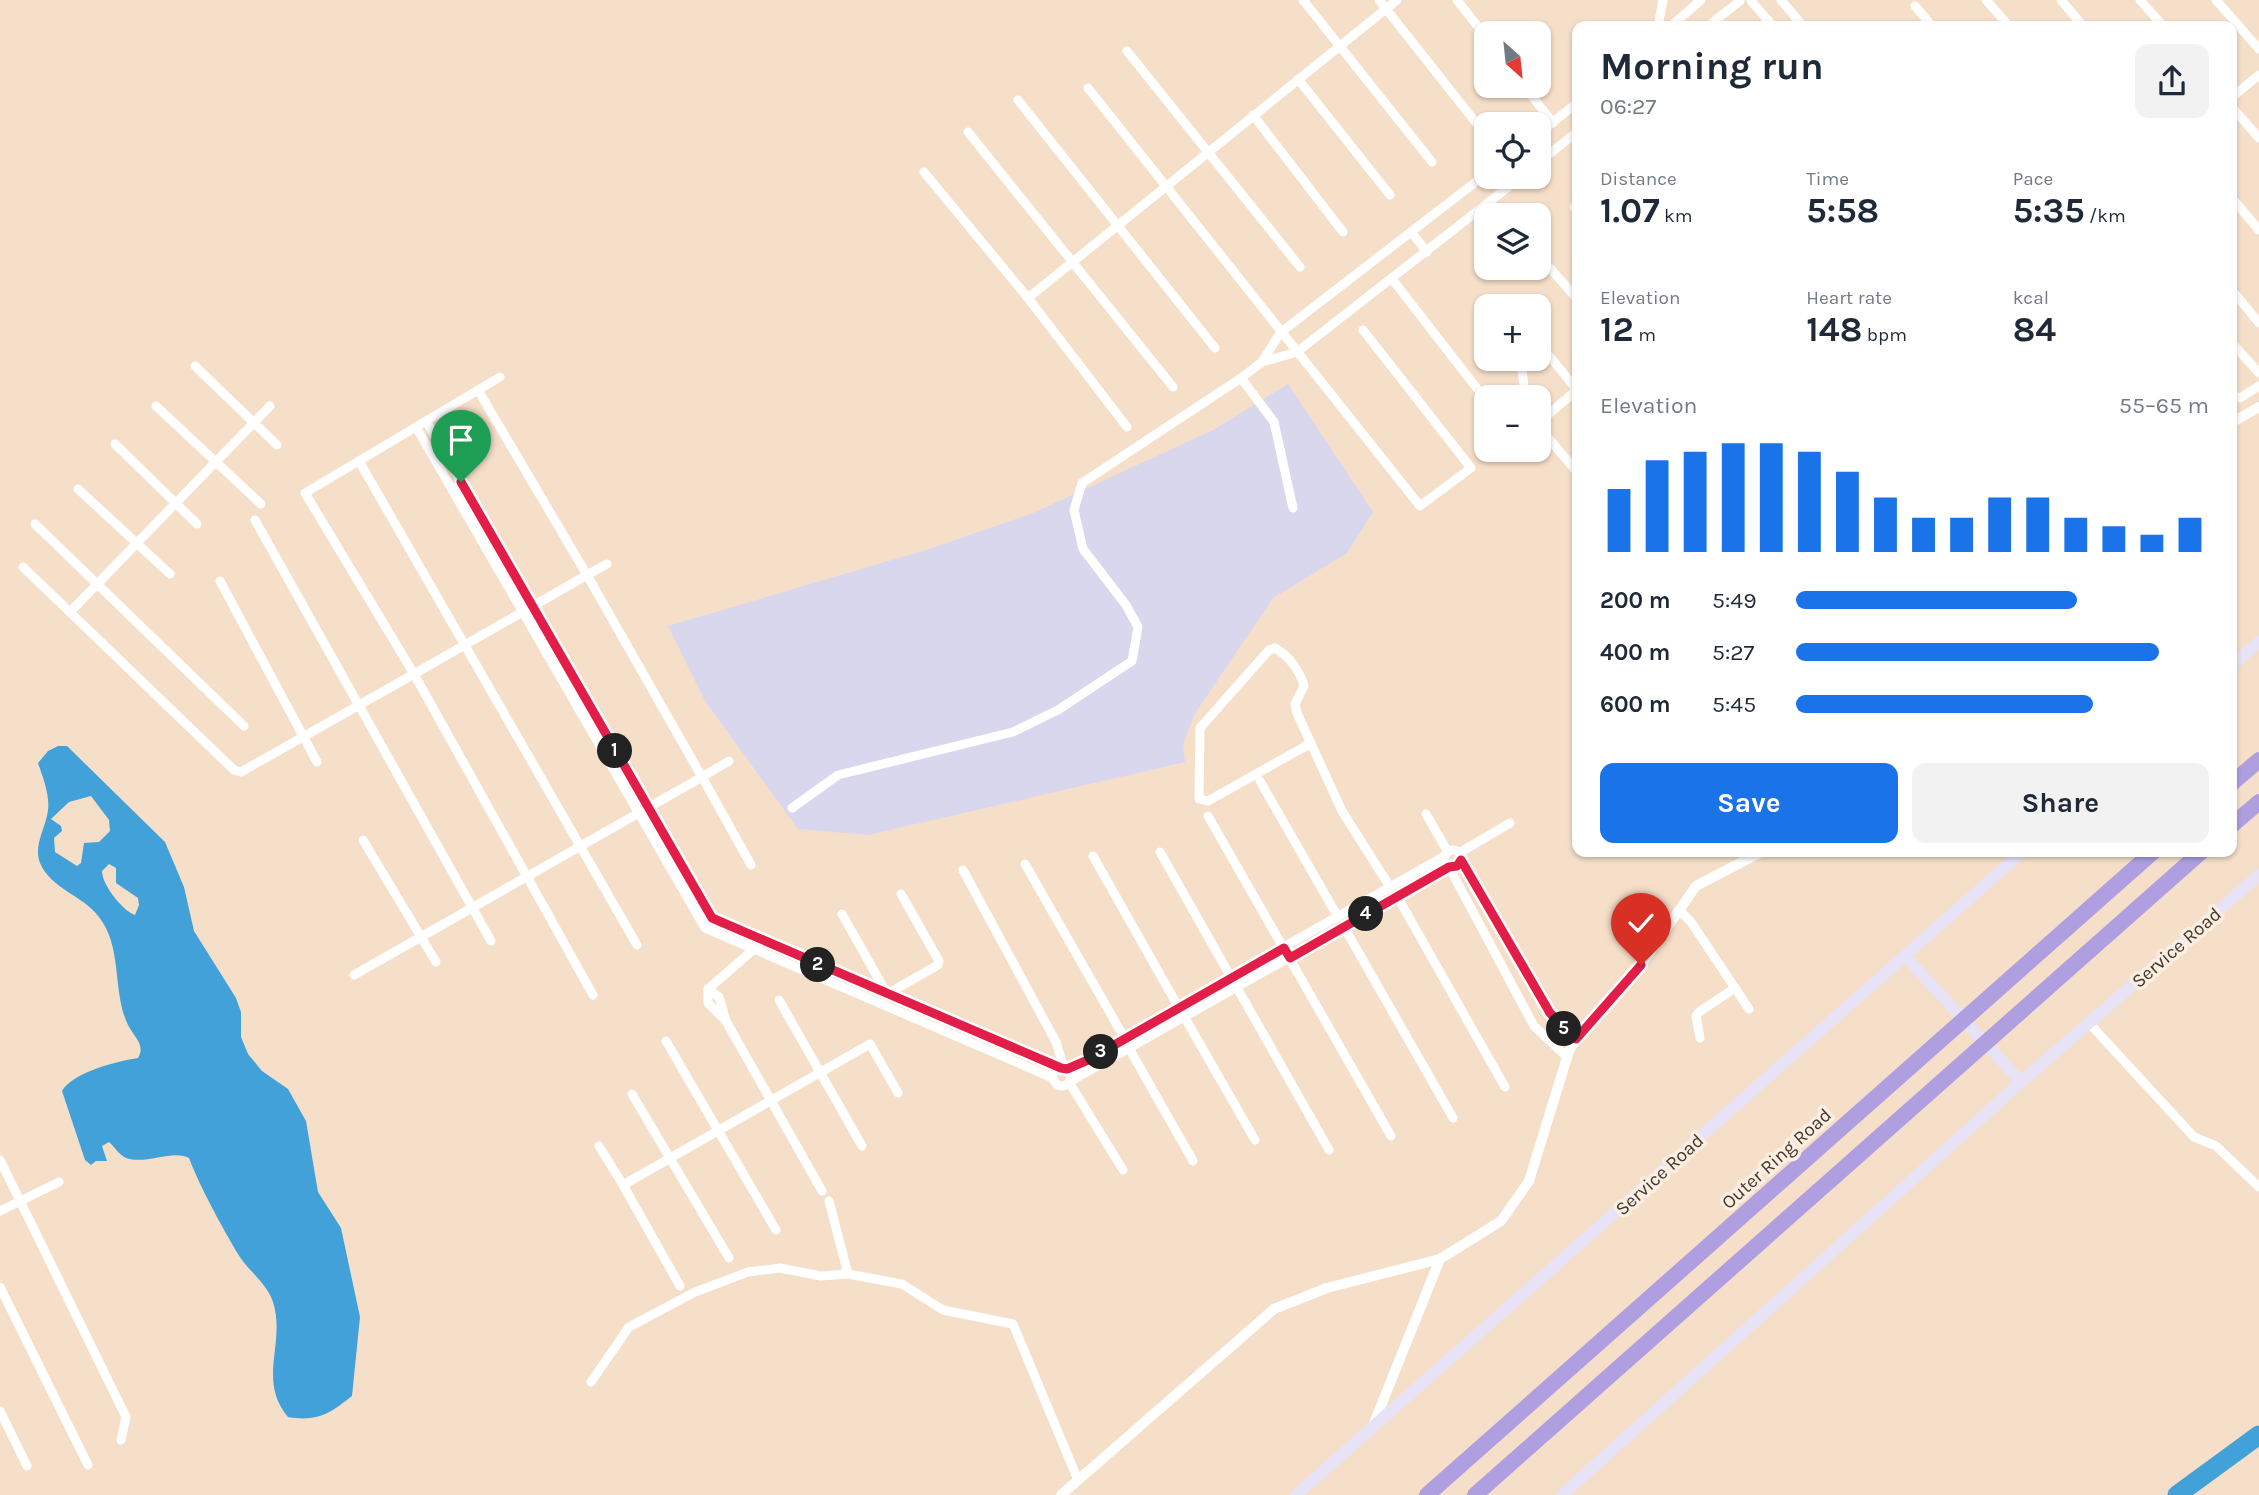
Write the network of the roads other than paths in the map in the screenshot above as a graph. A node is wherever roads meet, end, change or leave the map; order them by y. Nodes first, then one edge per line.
1 (1303, 0) edge
2 (1379, 0) edge
3 (1397, 0) edge
4 (1457, 0) edge
5 (1663, 0) edge
6 (1701, 0) edge
7 (1752, 0) edge
8 (1782, 0) edge
9 (1986, 0) edge
10 (2061, 0) edge
11 (2140, 0) edge
12 (2216, 0) edge
13 (1739, 1) edge
14 (1915, 6) dead end
15 (1386, 9) junction
16 (1659, 21) edge
17 (1677, 21) edge
18 (1714, 21) edge
19 (1769, 21) edge
20 (1799, 21) edge
21 (1928, 21) edge
22 (2005, 21) edge
23 (2079, 21) edge
24 (2159, 21) edge
25 (2234, 21) edge
26 (1474, 22) edge
27 (2237, 24) edge
28 (1339, 46) junction
29 (2259, 49) edge
30 (1127, 51) dead end
31 (2259, 75) edge
32 (1298, 79) junction
33 (1088, 88) dead end
34 (2237, 93) edge
35 (1533, 98) edge
36 (1018, 100) dead end
37 (1572, 107) edge
38 (2237, 113) edge
39 (1254, 115) junction
40 (1474, 120) edge
41 (1553, 123) joint
42 (968, 132) dead end
43 (1572, 136) edge
44 (2259, 138) edge
45 (1208, 151) junction
46 (1551, 153) edge
47 (1432, 162) dead end
48 (924, 172) dead end
49 (1474, 183) edge
50 (1164, 186) junction
51 (1506, 189) edge
52 (1390, 195) dead end
53 (2237, 204) edge
54 (1116, 225) junction
55 (2259, 230) edge
56 (1343, 232) dead end
57 (1411, 232) junction
58 (1427, 252) junction
59 (1073, 261) junction
60 (1300, 267) dead end
61 (1551, 269) edge
62 (1392, 279) junction
63 (1572, 293) edge
64 (2237, 296) edge
65 (1028, 298) junction
66 (2259, 323) edge
67 (1363, 330) dead end
68 (1280, 333) junction
69 (1215, 348) dead end
70 (2237, 349) edge
71 (1297, 352) junction
72 (1551, 358) edge
73 (1262, 362) junction
74 (195, 366) dead end
75 (2259, 373) edge
76 (500, 377) dead end
77 (1241, 378) junction
78 (1572, 384) edge
79 (1474, 385) edge
80 (2259, 386) edge
81 (1173, 387) dead end
82 (478, 390) junction
83 (1572, 394) edge
84 (2246, 396) junction
85 (2237, 398) edge
86 (156, 406) dead end
87 (270, 406) dead end
88 (2257, 408) edge
89 (1551, 413) edge
90 (2237, 420) edge
91 (426, 421) junction
92 (254, 423) junction
93 (416, 427) junction
94 (1127, 427) dead end
95 (1551, 441) edge
96 (115, 444) dead end
97 (277, 445) dead end
98 (359, 461) junction
99 (216, 462) junction
100 (1572, 466) edge
101 (78, 489) dead end
102 (176, 503) junction
103 (261, 504) dead end
104 (1293, 509) dead end
105 (255, 520) dead end
106 (198, 523) dead end
107 (35, 524) dead end
108 (137, 543) junction
109 (607, 564) dead end
110 (23, 567) dead end
111 (170, 574) dead end
112 (587, 575) junction
113 (220, 581) dead end
114 (97, 583) junction
115 (531, 605) junction
116 (70, 612) junction
117 (521, 612) junction
118 (2259, 642) edge
119 (464, 645) junction
120 (2237, 661) edge
121 (414, 674) junction
122 (358, 707) junction
123 (244, 726) dead end
124 (305, 738) junction
125 (1311, 743) junction
126 (2259, 760) edge
127 (729, 761) dead end
128 (317, 762) dead end
129 (702, 777) junction
130 (2237, 779) edge
131 (1260, 781) dead end
132 (2259, 802) edge
133 (647, 808) junction
134 (792, 808) dead end
135 (637, 813) junction
136 (1426, 814) dead end
137 (1208, 816) dead end
138 (2237, 821) edge
139 (1510, 823) dead end
140 (363, 840) dead end
141 (580, 847) junction
142 (1160, 852) dead end
143 (1446, 854) junction
144 (1093, 856) dead end
145 (1460, 857) junction
146 (1751, 857) edge
147 (2016, 857) edge
148 (2147, 857) edge
149 (2195, 857) edge
150 (1025, 864) dead end
151 (751, 865) dead end
152 (1449, 867) junction
153 (963, 870) dead end
154 (2259, 875) edge
155 (526, 876) junction
156 (1390, 887) junction
157 (901, 894) dead end
158 (1398, 896) junction
159 (471, 906) junction
160 (1679, 910) junction
161 (842, 914) dead end
162 (1338, 917) junction
163 (1344, 927) junction
164 (419, 936) junction
165 (491, 941) dead end
166 (638, 945) dead end
167 (1284, 948) junction
168 (753, 950) junction
169 (1905, 956) junction
170 (1290, 958) junction
171 (436, 962) dead end
172 (354, 975) dead end
173 (1232, 977) junction
174 (1238, 988) junction
175 (1735, 988) junction
176 (887, 994) junction
177 (593, 995) dead end
178 (779, 1000) dead end
179 (1179, 1008) junction
180 (1749, 1009) dead end
181 (1185, 1018) junction
182 (2089, 1023) junction
183 (1700, 1038) dead end
184 (1125, 1039) junction
185 (1576, 1039) junction
186 (666, 1041) dead end
187 (1130, 1050) junction
188 (1567, 1057) junction
189 (1064, 1069) junction
190 (822, 1072) junction
191 (1054, 1078) junction
192 (1069, 1082) junction
193 (2021, 1082) junction
194 (1505, 1087) dead end
195 (898, 1093) dead end
196 (632, 1094) dead end
197 (771, 1101) junction
198 (1452, 1118) dead end
199 (720, 1130) junction
200 (1391, 1136) dead end
201 (1255, 1140) dead end
202 (599, 1146) dead end
203 (862, 1146) dead end
204 (1329, 1150) dead end
205 (669, 1159) junction
206 (0, 1160) edge
207 (1193, 1161) dead end
208 (1123, 1170) dead end
209 (60, 1182) dead end
210 (623, 1185) junction
211 (2259, 1187) edge
212 (822, 1191) dead end
213 (20, 1201) junction
214 (829, 1201) dead end
215 (0, 1211) edge
216 (776, 1230) dead end
217 (729, 1258) dead end
218 (1440, 1259) junction
219 (848, 1274) junction
220 (680, 1286) dead end
221 (0, 1287) edge
222 (591, 1382) dead end
223 (0, 1410) edge
224 (1371, 1430) junction
225 (121, 1440) dead end
226 (88, 1465) dead end
227 (27, 1466) dead end
228 (1078, 1480) junction
229 (1061, 1495) edge
230 (1296, 1495) edge
231 (1427, 1495) edge
232 (1475, 1495) edge
233 (1562, 1495) edge

1 - 28 street
2 - 15 street
3 - 15 street
4 - 26 street
5 - 16 street
6 - 17 street
7 - 13 street
7 - 19 street
8 - 20 street
9 - 22 street
10 - 23 street
11 - 24 street
12 - 25 street
13 - 18 street
14 - 21 street
15 - 28 street
15 - 40 street
27 - 29 street
28 - 32 street
28 - 47 street
30 - 45 street
31 - 34 street
32 - 39 street
32 - 52 street
33 - 50 street
35 - 41 street
36 - 54 street
37 - 41 street
38 - 44 street
39 - 45 street
39 - 56 street
42 - 59 street
43 - 46 street
45 - 50 street
45 - 60 street
48 - 65 street
49 - 57 street
50 - 54 street
50 - 68 street
51 - 58 street
53 - 55 street
54 - 59 street
54 - 69 street
57 - 58 street
57 - 68 street
58 - 62 street
59 - 65 street
59 - 81 street
61 - 63 street
62 - 71 street
62 - 79 street
64 - 66 street
65 - 94 street
67 - 71 street
68 - 71 street
68 - 73 street
70 - 75 street
71 - 73 street
72 - 78 street
73 - 77 street
74 - 92 street
76 - 82 street
77 - 104 street
77 - 134 street
80 - 84 street
82 - 91 street
82 - 112 street
83 - 89 street
84 - 85 street
84 - 88 street
86 - 99 street
87 - 92 street
88 - 90 street
91 - 93 street
91 - 115 street
92 - 97 street
92 - 99 street
93 - 98 street
93 - 117 street
95 - 100 street
96 - 102 street
98 - 119 street
98 - 121 street
99 - 102 street
99 - 103 street
101 - 108 street
102 - 106 street
102 - 108 street
105 - 122 street
107 - 114 street
108 - 111 street
108 - 114 street
109 - 112 street
110 - 116 street
112 - 115 street
112 - 129 street
113 - 124 street
114 - 116 street
114 - 123 street
115 - 117 street
115 - 133 street
116 - 124 street
117 - 119 street
117 - 135 street
118 - 120 main road
119 - 121 street
119 - 141 street
121 - 122 street
121 - 155 street
122 - 124 street
122 - 159 street
124 - 128 street
125 - 125 street
125 - 156 street
126 - 130 highway
127 - 129 street
129 - 133 street
129 - 151 street
131 - 162 street
132 - 138 highway
133 - 135 street
133 - 176 street
135 - 141 street
135 - 168 street
136 - 143 street
137 - 167 street
139 - 145 street
140 - 164 street
141 - 155 street
141 - 166 street
142 - 173 street
143 - 145 street
143 - 152 street
143 - 156 street
144 - 179 street
145 - 152 street
145 - 185 street
146 - 160 street
147 - 169 main road, Service Road
148 - 231 highway, Outer Ring Road
149 - 232 highway
150 - 184 street
152 - 158 street
152 - 188 street
153 - 189 street
154 - 182 main road, Service Road
155 - 159 street
155 - 177 street
156 - 162 street
157 - 176 street
158 - 163 street
158 - 194 street
159 - 164 street
159 - 165 street
160 - 175 street
160 - 185 street
161 - 176 street
162 - 167 street
163 - 170 street
163 - 198 street
164 - 171 street
164 - 172 street
167 - 170 street
167 - 173 street
168 - 191 street
168 - 197 street
169 - 193 main road
169 - 224 main road, Service Road
170 - 174 street
170 - 200 street
173 - 174 street
173 - 179 street
174 - 181 street
174 - 204 street
175 - 180 street
175 - 183 street
176 - 189 street
178 - 190 street
179 - 184 street
181 - 187 street
181 - 201 street
182 - 193 main road, Service Road
182 - 211 street
184 - 189 street
185 - 188 street
186 - 199 street
187 - 192 street
187 - 207 street
188 - 218 street
189 - 191 street
189 - 192 street
190 - 195 street
190 - 197 street
190 - 203 street
191 - 192 street
192 - 208 street
193 - 233 main road, Service Road
196 - 205 street
197 - 199 street
197 - 212 street
199 - 205 street
199 - 216 street
202 - 210 street
205 - 210 street
205 - 217 street
206 - 213 street
209 - 213 street
210 - 220 street
213 - 215 street
213 - 225 street
214 - 219 street
218 - 224 street
218 - 228 street
219 - 222 street
219 - 228 street
221 - 226 street
223 - 227 street
224 - 230 main road, Service Road
228 - 229 street

